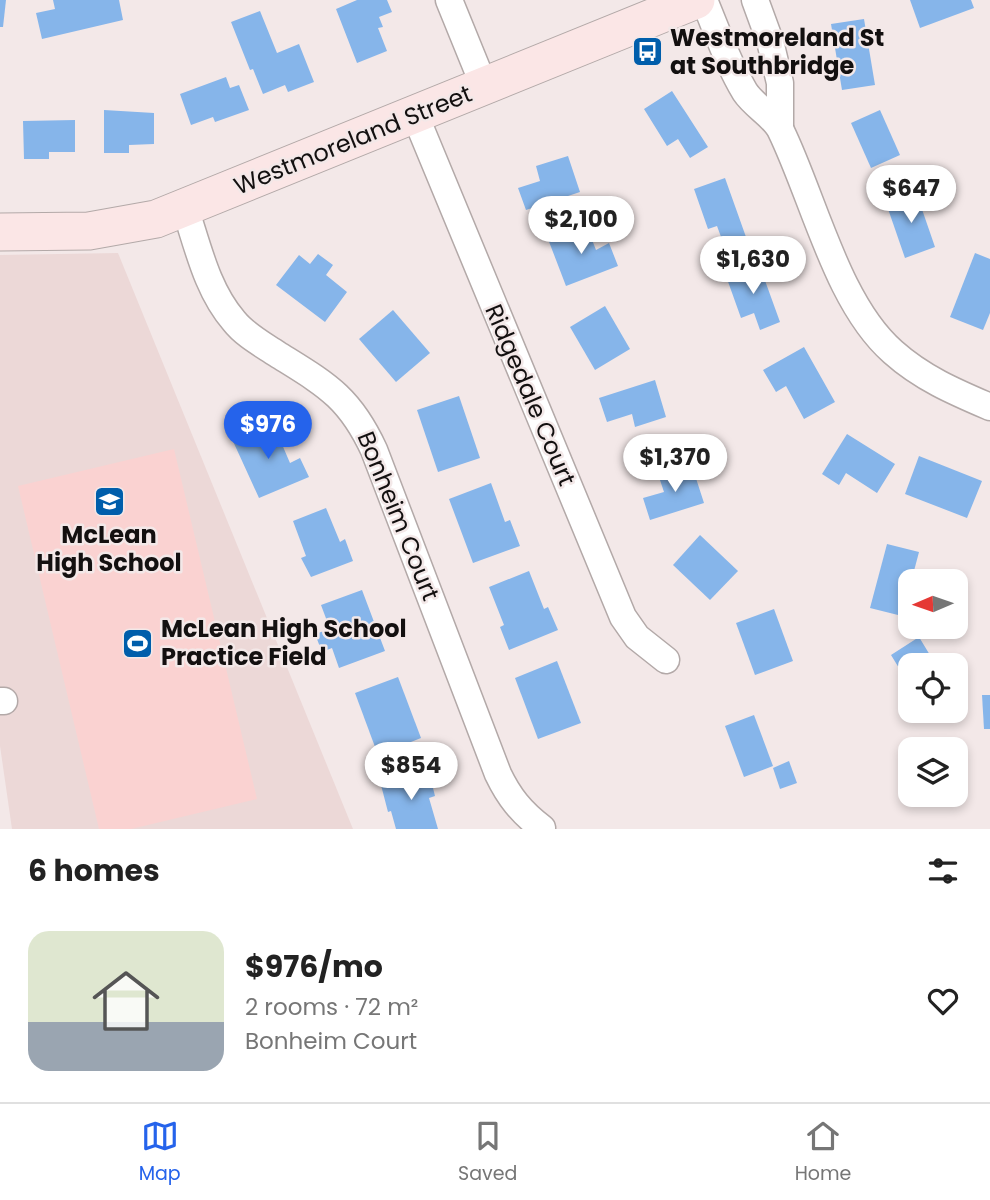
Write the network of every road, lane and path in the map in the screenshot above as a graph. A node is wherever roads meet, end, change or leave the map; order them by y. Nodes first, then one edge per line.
1 (449, 0) edge
2 (696, 0) edge
3 (704, 0) edge
4 (755, 0) edge
5 (484, 86) junction
6 (415, 115) junction
7 (780, 128) junction
8 (185, 208) junction
9 (0, 232) edge
10 (990, 407) edge
11 (666, 660) dead end
12 (541, 828) edge

1 - 5 street
2 - 5 main road, Westmoreland Street
3 - 7 street
4 - 7 street
5 - 6 main road, Westmoreland Street
6 - 8 main road, Westmoreland Street
6 - 11 street, Ridgedale Court
7 - 10 street
8 - 9 main road, Westmoreland Street
8 - 12 street, Bonheim Court

